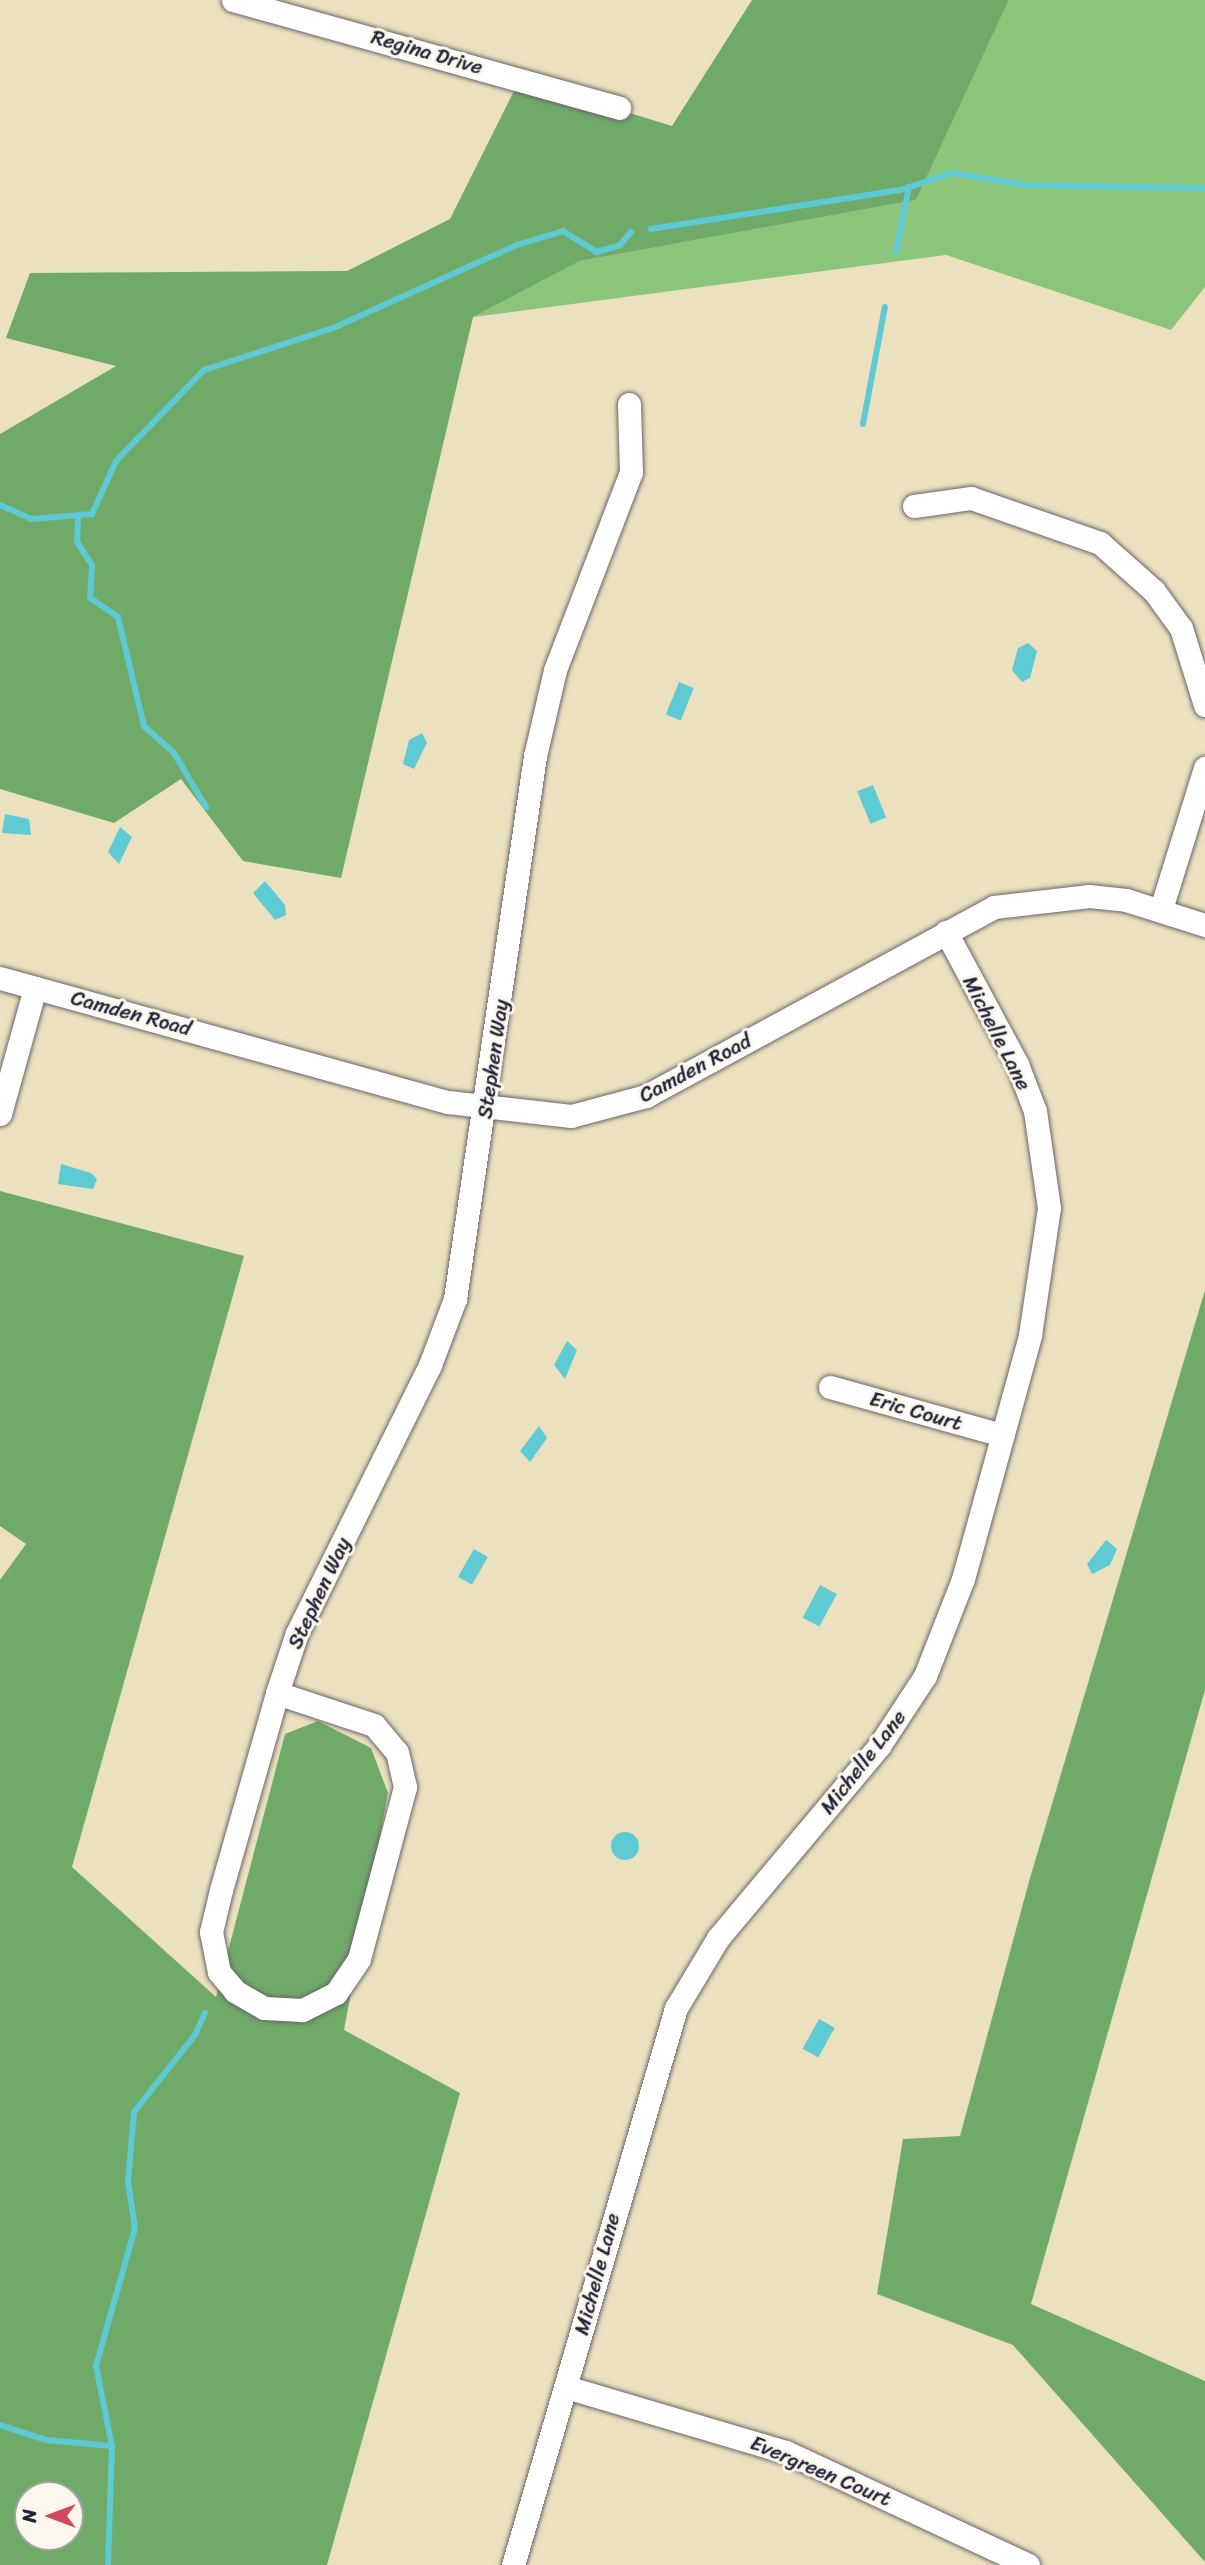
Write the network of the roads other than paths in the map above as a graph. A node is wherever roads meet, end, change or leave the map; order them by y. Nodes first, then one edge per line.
1 (233, 0) edge
2 (620, 108) dead end
3 (629, 404) dead end
4 (914, 506) dead end
5 (1205, 705) edge
6 (1205, 768) edge
7 (1161, 909) junction
8 (1205, 925) edge
9 (946, 932) junction
10 (0, 978) edge
11 (35, 988) junction
12 (486, 1109) junction
13 (0, 1114) edge
14 (830, 1387) dead end
15 (1002, 1435) junction
16 (277, 1693) junction
17 (566, 2388) junction
18 (513, 2565) edge
19 (1028, 2565) edge

1 - 2 street, Regina Drive
3 - 12 street, Stephen Way
4 - 5 street
6 - 7 street
7 - 8 street, Camden Road
7 - 9 street, Camden Road
9 - 12 street, Camden Road
9 - 15 street, Michelle Lane
10 - 11 street, Camden Road
11 - 12 street, Camden Road
11 - 13 street
12 - 16 street, Stephen Way
14 - 15 street, Eric Court
15 - 17 street, Michelle Lane
16 - 16 street, Stephen Way
17 - 18 street, Michelle Lane
17 - 19 street, Evergreen Court

